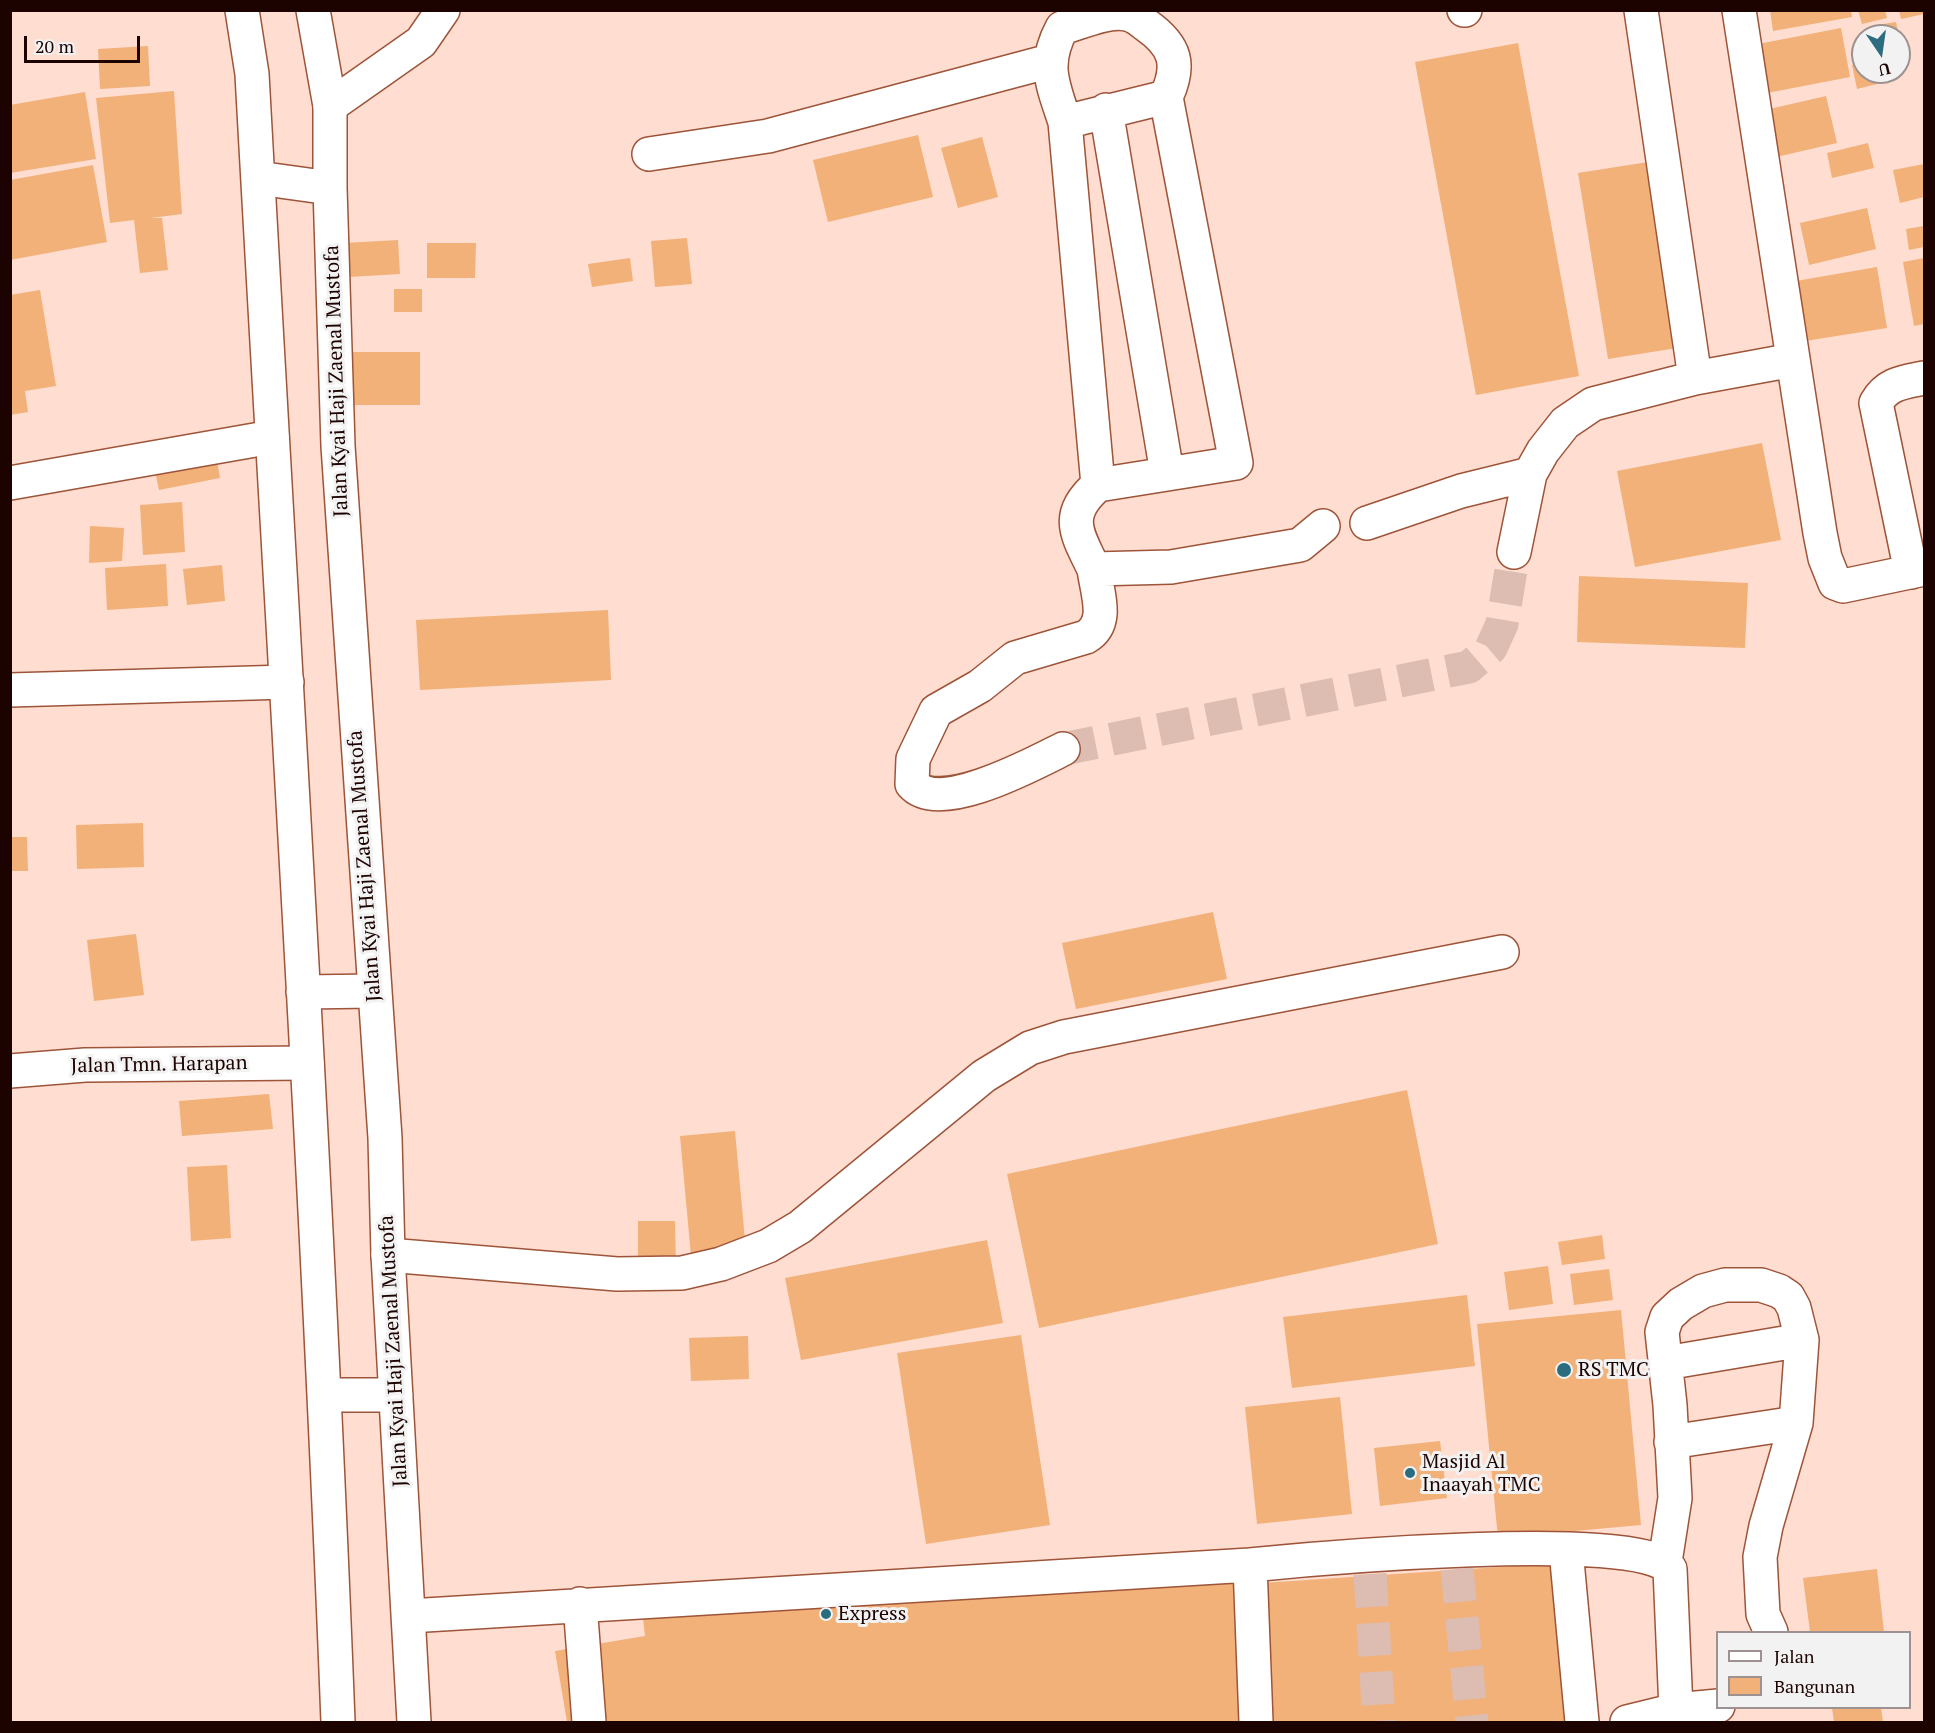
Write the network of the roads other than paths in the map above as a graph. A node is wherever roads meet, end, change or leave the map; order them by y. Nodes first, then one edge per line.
1 (242, 10) edge
2 (313, 10) edge
3 (444, 10) edge
4 (1641, 10) edge
5 (1739, 10) edge
6 (1050, 60) junction
7 (1166, 97) junction
8 (330, 106) junction
9 (1106, 110) junction
10 (1065, 122) junction
11 (650, 154) dead end
12 (258, 178) junction
13 (330, 188) junction
14 (1793, 360) junction
15 (1695, 378) junction
16 (1924, 378) edge
17 (272, 437) junction
18 (1167, 473) junction
19 (1530, 474) junction
20 (10, 483) edge
21 (1098, 485) junction
22 (1367, 523) dead end
23 (1323, 526) dead end
24 (1514, 552) tunnel mouth
25 (1094, 569) junction
26 (1918, 570) edge
27 (287, 682) junction
28 (10, 690) edge
29 (1063, 749) tunnel mouth
30 (1502, 952) dead end
31 (374, 991) junction
32 (303, 992) junction
33 (307, 1063) junction
34 (10, 1071) edge
35 (388, 1255) junction
36 (1802, 1340) junction
37 (1666, 1363) junction
38 (326, 1395) junction
39 (396, 1395) junction
40 (1796, 1423) junction
41 (1671, 1442) junction
42 (1566, 1550) junction
43 (1665, 1563) junction
44 (1250, 1565) junction
45 (580, 1604) junction
46 (409, 1616) junction
47 (1771, 1631) edge
48 (1716, 1706) edge
49 (1676, 1710) junction
50 (338, 1722) edge
51 (414, 1722) edge
52 (589, 1722) edge
53 (1256, 1722) edge
54 (1582, 1722) edge
55 (1627, 1722) edge

1 - 12 main road
2 - 8 main road, Jalan Kyai Haji Zaenal Mustofa
3 - 8 main road
4 - 15 main road
5 - 14 main road
6 - 7 main road
6 - 10 main road
6 - 11 main road
7 - 9 main road
7 - 18 main road
8 - 13 main road, Jalan Kyai Haji Zaenal Mustofa
9 - 10 main road
9 - 18 main road
10 - 21 main road
12 - 13 main road
12 - 17 main road
13 - 31 main road, Jalan Kyai Haji Zaenal Mustofa
14 - 15 main road
14 - 26 main road
15 - 19 main road
16 - 26 main road
17 - 20 main road
17 - 27 main road
18 - 21 main road
19 - 22 main road
19 - 24 main road
21 - 25 main road
23 - 25 main road
25 - 29 main road
27 - 28 main road
27 - 32 main road
30 - 35 main road
31 - 32 main road
31 - 35 main road, Jalan Kyai Haji Zaenal Mustofa
32 - 33 main road
33 - 34 main road, Jalan Tmn. Harapan
33 - 38 main road
35 - 39 main road, Jalan Kyai Haji Zaenal Mustofa
36 - 37 main road
36 - 37 main road
36 - 40 main road
37 - 41 main road
38 - 39 main road
38 - 50 main road
39 - 46 main road, Jalan Kyai Haji Zaenal Mustofa
40 - 41 main road
40 - 47 main road
41 - 43 main road
42 - 43 main road
42 - 44 main road
42 - 54 main road
43 - 49 main road
44 - 45 main road
44 - 53 main road
45 - 46 main road
45 - 52 main road
46 - 51 main road, Jalan Kyai Haji Zaenal Mustofa
48 - 49 main road
49 - 55 main road

